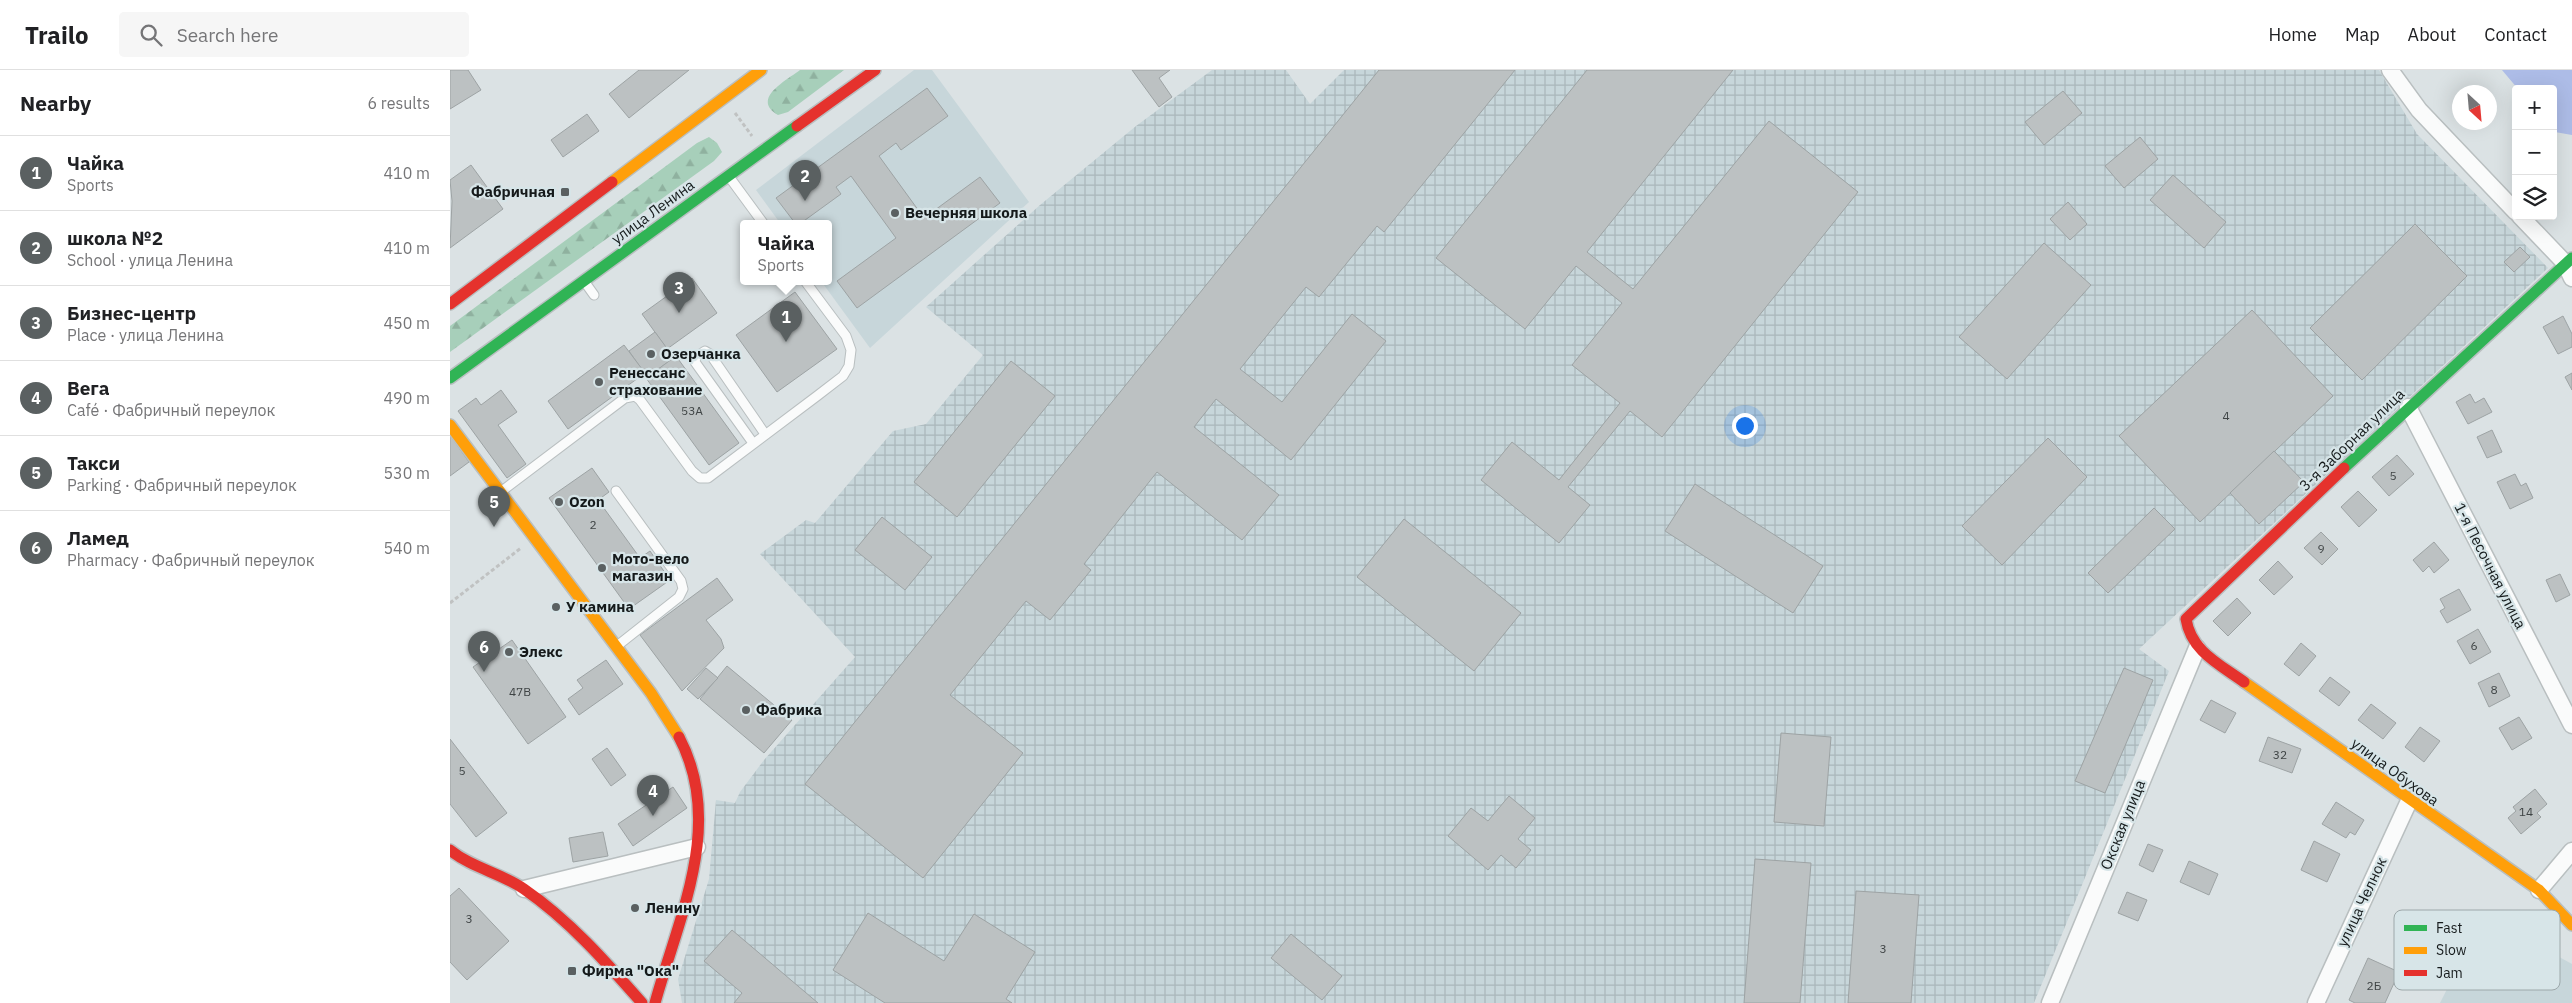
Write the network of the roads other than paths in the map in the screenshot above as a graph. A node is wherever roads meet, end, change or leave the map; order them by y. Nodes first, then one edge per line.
1 (875, 70) edge
2 (2390, 70) edge
3 (758, 71) edge
4 (728, 175) junction
5 (2512, 208) edge
6 (761, 220) edge
7 (2524, 220) edge
8 (2570, 267) edge
9 (584, 281) junction
10 (808, 285) edge
11 (594, 294) dead end
12 (450, 304) edge
13 (450, 378) edge
14 (2408, 407) junction
15 (450, 425) edge
16 (765, 434) junction
17 (753, 443) junction
18 (616, 491) dead end
19 (501, 493) junction
20 (617, 646) junction
21 (2197, 648) junction
22 (2572, 725) edge
23 (2409, 800) junction
24 (698, 847) junction
25 (2572, 851) edge
26 (451, 855) edge
27 (524, 889) junction
28 (2539, 890) junction
29 (2558, 910) edge
30 (2560, 912) edge
31 (2572, 925) edge
32 (642, 1003) edge
33 (655, 1003) edge
34 (2050, 1003) edge
35 (2316, 1003) edge

1 - 4 street, улица Ленина
2 - 5 street
3 - 12 street
4 - 6 lane
4 - 9 street, улица Ленина
7 - 8 street
8 - 14 street, 3-я Заборная улица
9 - 11 lane
9 - 13 street, улица Ленина
10 - 16 lane
14 - 21 street, 3-я Заборная улица
14 - 22 street, 1-я Песочная улица
15 - 19 street
16 - 17 lane
16 - 17 lane
17 - 19 lane
18 - 20 lane
19 - 20 street
20 - 24 street
21 - 23 street, улица Обухова
21 - 34 street, Окская улица
23 - 28 street, улица Обухова
23 - 35 street, улица Челнок
24 - 27 street
24 - 33 street
25 - 28 street
26 - 27 street
27 - 32 street
28 - 29 street, улица Обухова
30 - 31 street, улица Обухова

